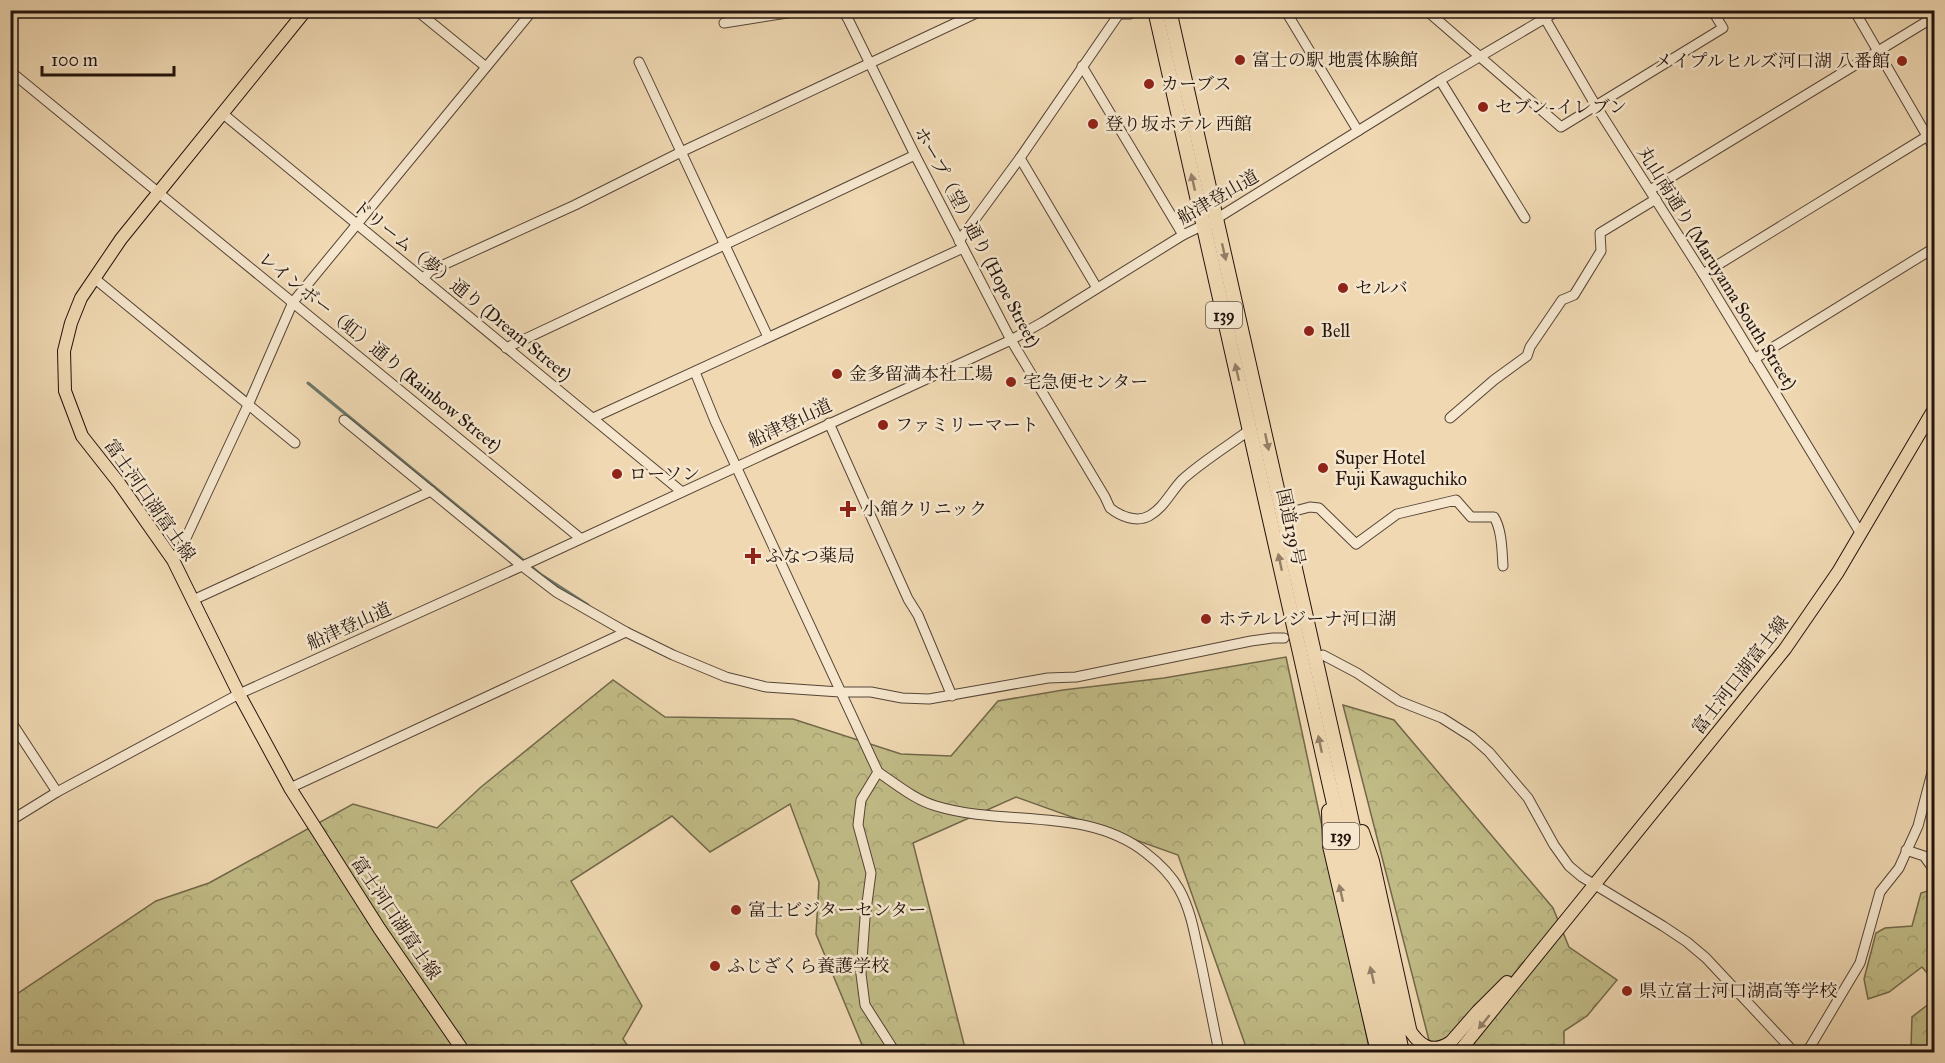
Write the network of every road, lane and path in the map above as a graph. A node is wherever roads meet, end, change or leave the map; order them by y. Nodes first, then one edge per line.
1 (306, 10) edge
2 (416, 10) edge
3 (533, 10) edge
4 (806, 10) edge
5 (842, 10) edge
6 (1135, 10) edge
7 (1155, 10) edge
8 (1169, 10) edge
9 (1285, 10) edge
10 (1426, 10) edge
11 (1559, 10) edge
12 (1712, 10) edge
13 (1854, 10) edge
14 (976, 12) edge
15 (1542, 15) edge
16 (1935, 17) edge
17 (724, 23) dead end
18 (1878, 50) junction
19 (1478, 57) junction
20 (639, 62) dead end
21 (870, 63) junction
22 (1083, 66) junction
23 (486, 67) junction
24 (10, 71) edge
25 (1440, 80) junction
26 (1596, 106) junction
27 (222, 113) junction
28 (1358, 131) junction
29 (1931, 134) edge
30 (1935, 148) edge
31 (681, 152) junction
32 (915, 155) junction
33 (1020, 158) junction
34 (1650, 190) junction
35 (158, 193) junction
36 (1656, 199) junction
37 (1525, 218) dead end
38 (1216, 219) junction
39 (357, 225) junction
40 (1204, 227) junction
41 (1183, 236) junction
42 (961, 244) junction
43 (725, 245) junction
44 (1935, 248) edge
45 (1702, 274) junction
46 (94, 278) junction
47 (423, 279) junction
48 (1097, 288) junction
49 (293, 302) junction
50 (768, 337) junction
51 (1011, 340) junction
52 (506, 348) junction
53 (1754, 359) junction
54 (695, 372) junction
55 (249, 403) junction
56 (1935, 409) edge
57 (593, 418) junction
58 (1450, 418) dead end
59 (344, 420) dead end
60 (829, 423) junction
61 (1251, 429) junction
62 (295, 443) dead end
63 (736, 466) junction
64 (431, 491) junction
65 (682, 492) junction
66 (1283, 514) junction
67 (1861, 534) junction
68 (580, 538) junction
69 (172, 560) junction
70 (525, 564) junction
71 (1503, 566) dead end
72 (193, 600) junction
73 (626, 632) junction
74 (1284, 638) dead end
75 (1323, 655) dead end
76 (840, 692) junction
77 (239, 694) junction
78 (952, 696) junction
79 (10, 720) edge
80 (1935, 765) edge
81 (878, 772) junction
82 (1342, 777) junction
83 (1328, 779) junction
84 (290, 788) junction
85 (57, 792) junction
86 (10, 821) edge
87 (1906, 850) junction
88 (1935, 870) edge
89 (1595, 884) junction
90 (1547, 944) junction
91 (1409, 1029) junction
92 (1452, 1041) junction
93 (464, 1053) edge
94 (895, 1053) edge
95 (1219, 1053) edge
96 (1378, 1053) edge
97 (1389, 1053) edge
98 (1402, 1053) edge
99 (1414, 1053) edge
100 (1442, 1053) edge
101 (1459, 1053) edge
102 (1794, 1053) edge
103 (1807, 1053) edge

1 - 27 main road, 富士河口湖富士線
2 - 23 street
3 - 23 street
4 - 17 street
5 - 21 street, ホープ（望）通り (Hope Street)
6 - 22 street
40 -> 7 highway, 国道139号 / 139
8 - 38 highway, 国道139号 / 139
9 - 28 street
10 - 19 street
11 - 15 street, 船津登山道
12 - 26 street
13 - 18 street
14 - 21 street
15 - 19 street, 船津登山道
15 - 26 street, 丸山南通り (Maruyama South Street)
16 - 18 street
18 - 29 street
18 - 34 street
19 - 25 street, 船津登山道
19 - 26 street
20 - 31 street
21 - 31 street
21 - 32 street, ホープ（望）通り (Hope Street)
22 - 33 street
22 - 41 street
23 - 39 street
24 - 35 street, レインボー（虹）通り (Rainbow Street)
25 - 28 street, 船津登山道
25 - 37 street
26 - 34 street, 丸山南通り (Maruyama South Street)
27 - 35 main road, 富士河口湖富士線
27 - 39 street, ドリーム（夢）通り (Dream Street)
28 - 38 street, 船津登山道
29 - 30 street
29 - 45 street
31 - 43 street
31 - 47 street
32 - 42 street, ホープ（望）通り (Hope Street)
32 - 43 street
33 - 42 street
33 - 48 street
34 - 36 street, 丸山南通り (Maruyama South Street)
35 - 46 main road, 富士河口湖富士線
35 - 49 street, レインボー（虹）通り (Rainbow Street)
36 - 45 street, 丸山南通り (Maruyama South Street)
36 - 58 street
38 - 40 street, 船津登山道
38 -> 66 highway, 国道139号 / 139
39 - 47 street, ドリーム（夢）通り (Dream Street)
39 - 49 street
40 - 41 street, 船津登山道
61 -> 40 highway, 国道139号 / 139
41 - 48 street, 船津登山道
42 - 50 street
42 - 51 street, ホープ（望）通り (Hope Street)
43 - 50 street
43 - 52 street
44 - 53 street
45 - 53 street, 丸山南通り (Maruyama South Street)
46 - 55 street
46 - 69 main road, 富士河口湖富士線
47 - 52 street, ドリーム（夢）通り (Dream Street)
48 - 51 street, 船津登山道
49 - 55 street
49 - 68 street, レインボー（虹）通り (Rainbow Street)
50 - 54 street
51 - 60 street, 船津登山道
51 - 61 street, ホープ（望）通り (Hope Street)
52 - 57 street, ドリーム（夢）通り (Dream Street)
53 - 67 street, 丸山南通り (Maruyama South Street)
54 - 57 street
54 - 63 street
55 - 62 street
55 - 69 street
56 - 67 main road, 富士河口湖富士線
57 - 65 street, ドリーム（夢）通り (Dream Street)
59 - 64 street
60 - 63 street, 船津登山道
60 - 78 street
83 -> 61 highway, 国道139号 / 139
63 - 65 street, 船津登山道
63 - 76 street
64 - 70 street
64 - 72 street
65 - 68 street, 船津登山道
66 - 71 street
66 - 82 highway, 国道139号 / 139
67 - 89 main road, 富士河口湖富士線
68 - 70 street, 船津登山道
69 - 72 main road, 富士河口湖富士線
70 - 73 street
70 - 77 street, 船津登山道
72 - 77 main road, 富士河口湖富士線
73 - 76 street
73 - 84 street
74 - 78 street
75 - 89 street
76 - 78 street
76 - 81 street
77 - 84 main road, 富士河口湖富士線
77 - 85 street, 船津登山道
79 - 85 street
80 - 87 street
81 - 94 street
81 - 95 street
82 - 91 highway
82 - 98 highway, 国道139号 / 139
96 -> 83 highway
97 -> 83 highway, 国道139号 / 139
84 - 93 main road, 富士河口湖富士線
85 - 86 street, 船津登山道
87 - 88 street
87 - 103 street
89 - 90 main road, 富士河口湖富士線
89 - 102 street
90 - 92 main road, 富士河口湖富士線
90 -> 101 main road, 富士河口湖富士線
91 - 92 main road
91 - 99 main road
92 - 100 main road, 富士河口湖富士線

